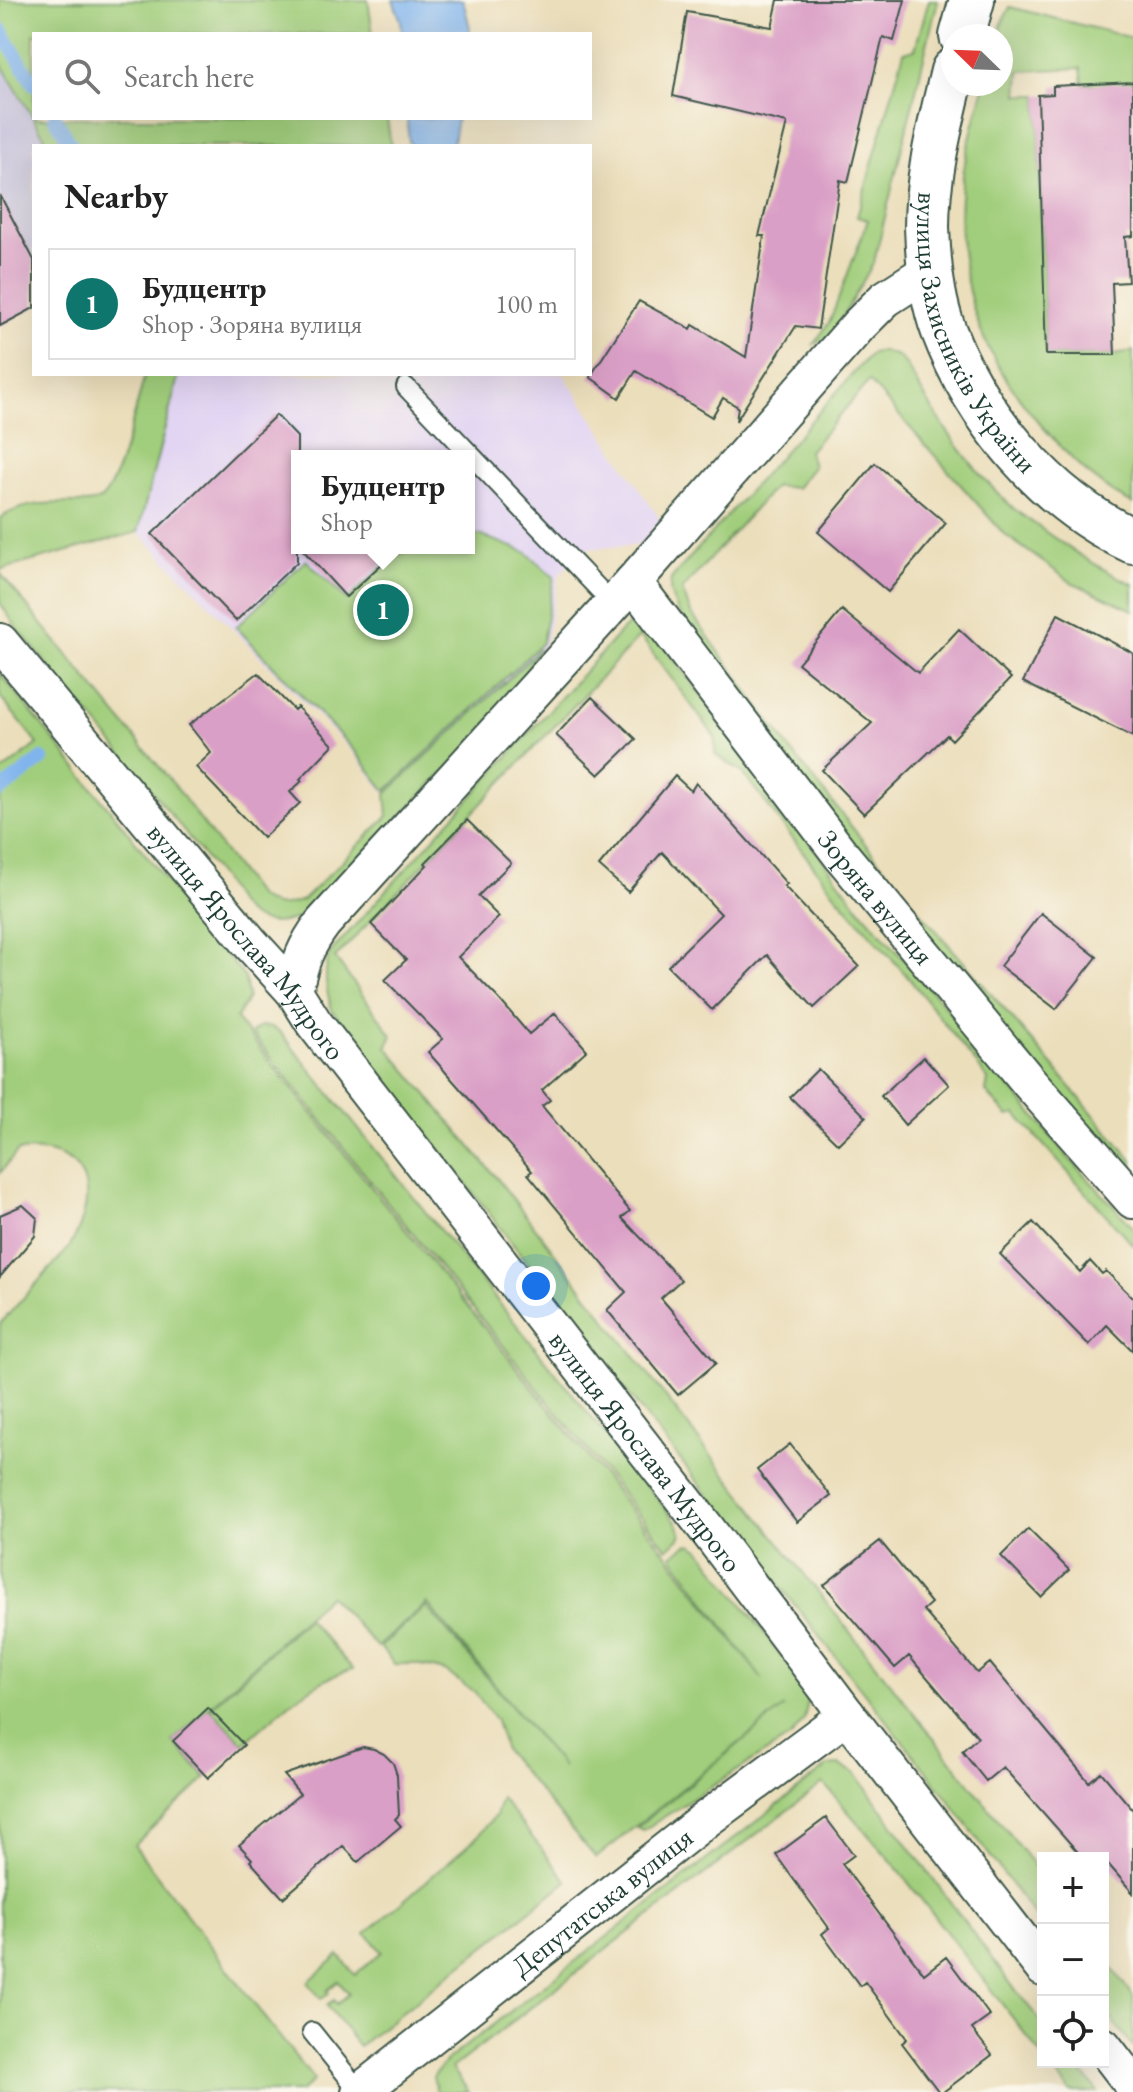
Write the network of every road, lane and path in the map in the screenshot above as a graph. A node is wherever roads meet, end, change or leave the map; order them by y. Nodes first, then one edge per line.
1 (972, 0) edge
2 (965, 24) edge
3 (948, 96) edge
4 (930, 270) junction
5 (406, 387) dead end
6 (472, 450) edge
7 (475, 453) edge
8 (1133, 541) edge
9 (623, 593) junction
10 (0, 642) edge
11 (294, 991) junction
12 (1133, 1200) edge
13 (847, 1715) junction
14 (1037, 1960) edge
15 (312, 2032) dead end
16 (1109, 2054) edge
17 (1133, 2085) edge
18 (378, 2087) edge

1 - 2 street
3 - 4 street, вулиця Захисників України
4 - 8 street, вулиця Захисників України
4 - 9 street
5 - 6 lane
7 - 9 lane
9 - 11 street
9 - 12 street, Зоряна вулиця
10 - 11 street, вулиця Ярослава Мудрого
11 - 13 street, вулиця Ярослава Мудрого
13 - 14 street, вулиця Ярослава Мудрого
13 - 18 street, Депутатська вулиця
15 - 18 lane
16 - 17 street

